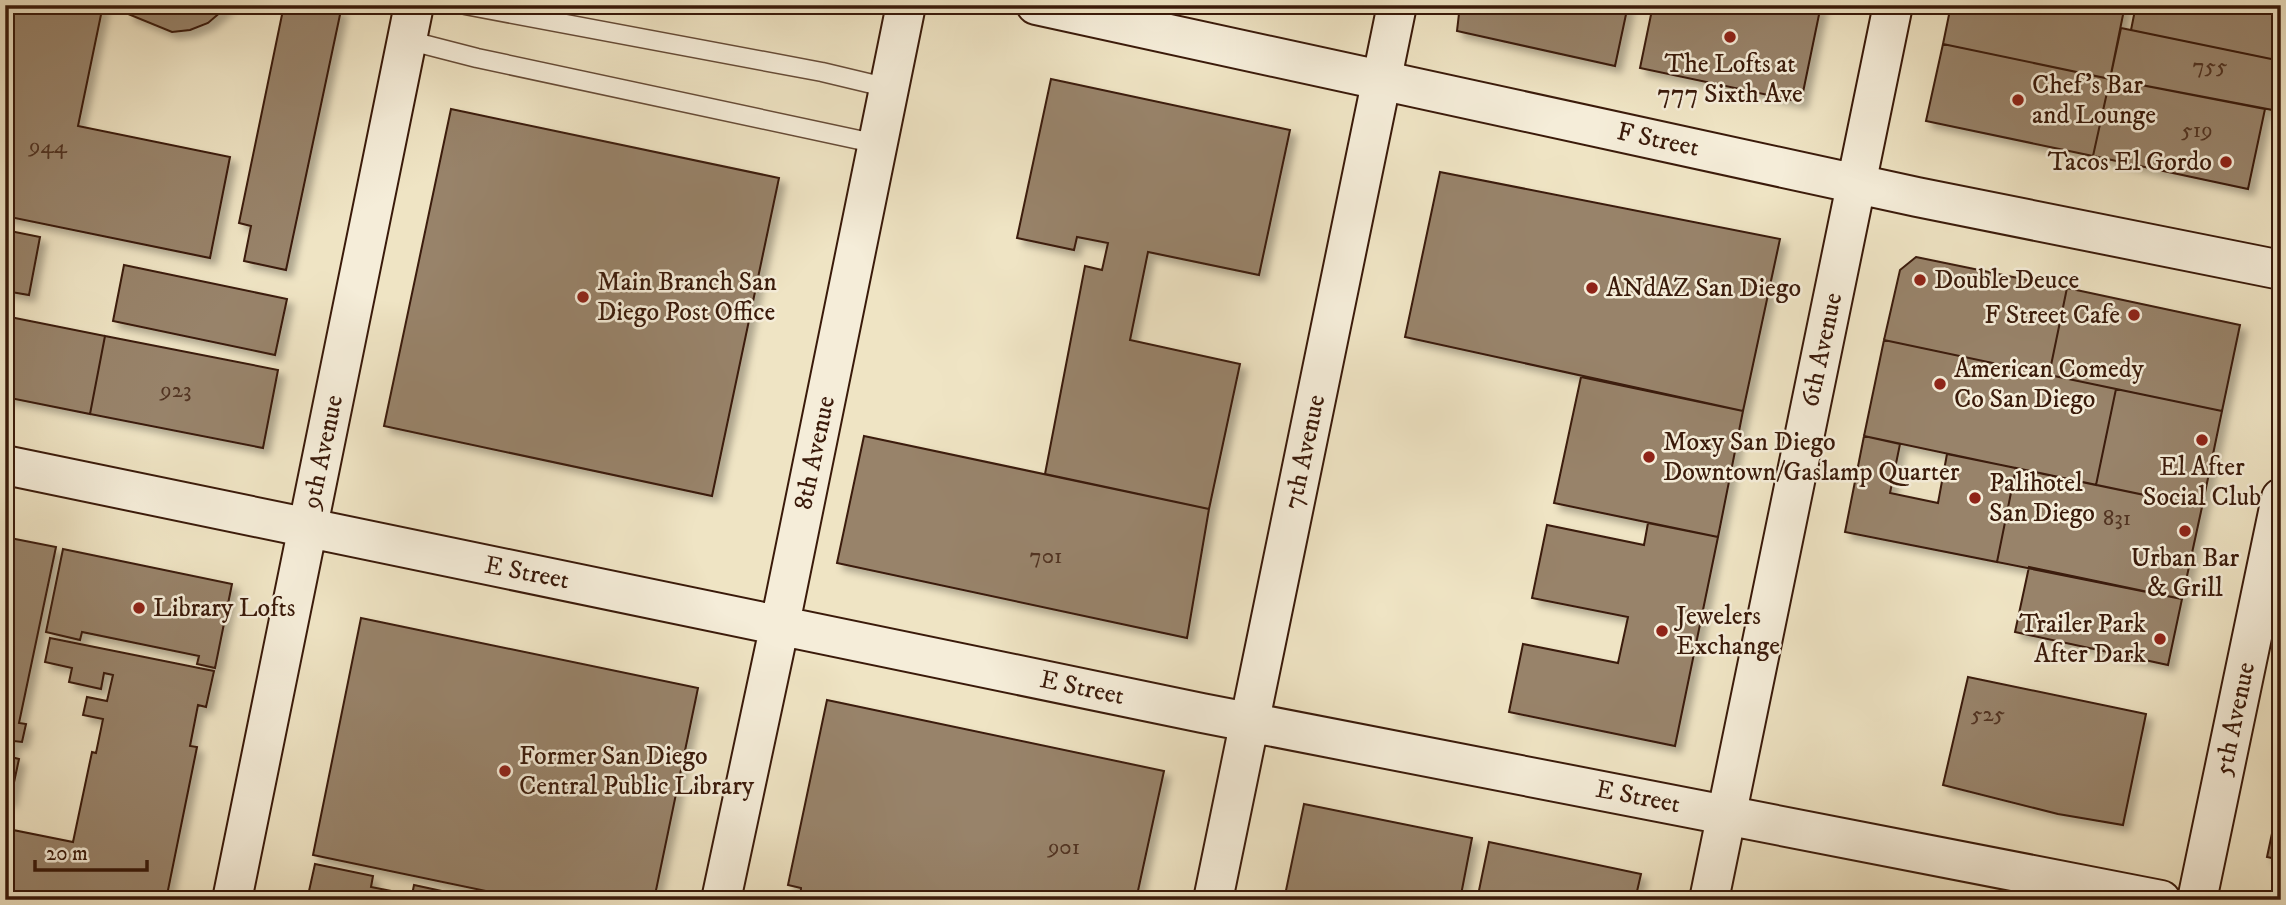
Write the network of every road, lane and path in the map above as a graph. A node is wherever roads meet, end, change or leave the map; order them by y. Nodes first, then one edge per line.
1 (466, 5) edge
2 (906, 5) edge
3 (1036, 5) edge
4 (1397, 5) edge
5 (1893, 5) edge
6 (410, 23) edge
7 (1381, 80) junction
8 (889, 88) junction
9 (878, 144) junction
10 (1856, 183) junction
11 (2281, 270) edge
12 (5, 465) edge
13 (2281, 498) edge
14 (307, 528) junction
15 (780, 624) junction
16 (1249, 722) junction
17 (1726, 814) junction
18 (232, 900) edge
19 (720, 900) edge
20 (1213, 900) edge
21 (1709, 900) edge
22 (2161, 900) edge
23 (2197, 900) edge

1 - 8 lane
2 - 8 street, 8th Avenue
3 - 7 street, F Street
4 - 7 street, 7th Avenue
5 - 10 street, 6th Avenue
6 - 9 lane
6 - 14 street, 9th Avenue
7 - 10 street, F Street
7 - 16 street, 7th Avenue
8 - 9 street, 8th Avenue
9 - 15 street, 8th Avenue
10 - 11 street, F Street
10 - 17 street, 6th Avenue
12 - 14 street, E Street
13 - 23 street, 5th Avenue
14 - 15 street, E Street
14 - 18 street, 9th Avenue
15 - 16 street, E Street
15 - 19 street, 8th Avenue
16 - 17 street, E Street
16 - 20 street, 7th Avenue
17 - 21 street, 6th Avenue
17 - 22 street, E Street

